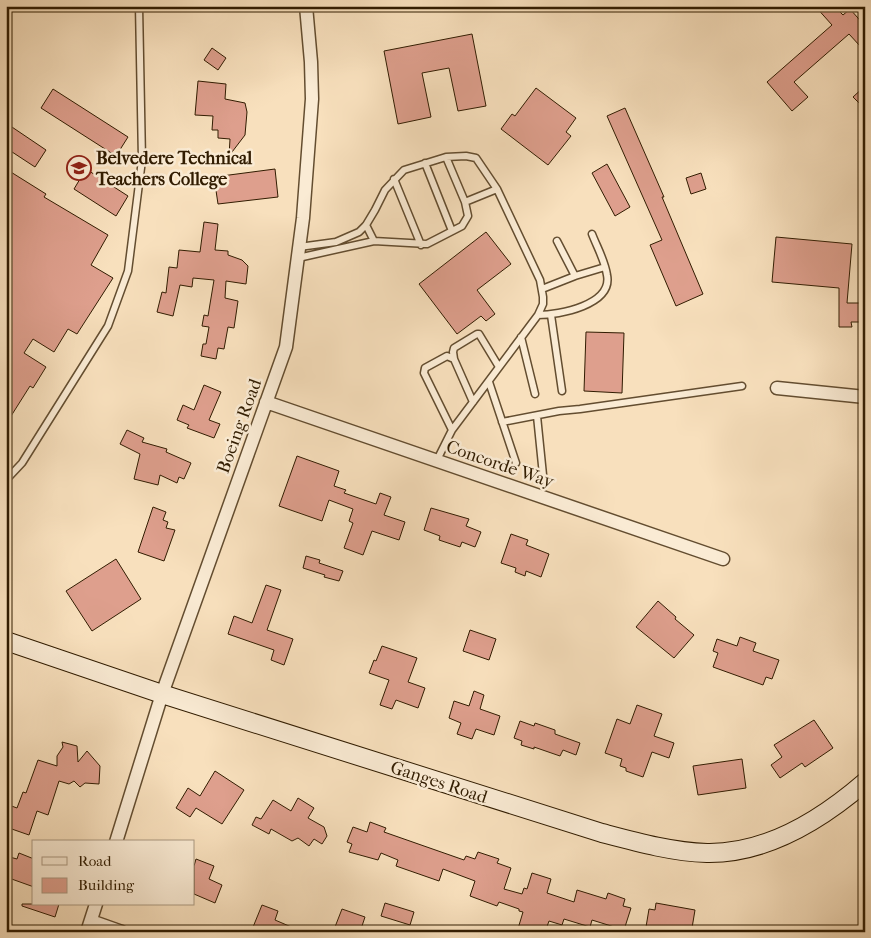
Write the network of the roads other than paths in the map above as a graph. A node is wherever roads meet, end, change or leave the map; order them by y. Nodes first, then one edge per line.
1 (139, 6) edge
2 (306, 6) edge
3 (446, 157) junction
4 (425, 163) junction
5 (394, 179) junction
6 (497, 189) junction
7 (465, 202) junction
8 (366, 225) junction
9 (452, 231) junction
10 (592, 234) dead end
11 (374, 241) junction
12 (557, 241) dead end
13 (421, 245) junction
14 (299, 253) junction
15 (605, 267) junction
16 (575, 276) junction
17 (542, 289) junction
18 (538, 315) junction
19 (551, 315) junction
20 (521, 337) junction
21 (454, 359) junction
22 (498, 367) junction
23 (489, 382) junction
24 (742, 386) dead end
25 (777, 388) dead end
26 (562, 391) dead end
27 (535, 394) dead end
28 (865, 397) edge
29 (266, 402) junction
30 (473, 402) junction
31 (537, 416) junction
32 (502, 422) junction
33 (452, 430) junction
34 (437, 460) junction
35 (516, 463) dead end
36 (543, 475) dead end
37 (6, 480) edge
38 (723, 559) dead end
39 (6, 641) edge
40 (162, 694) junction
41 (865, 782) edge
42 (117, 840) edge
43 (95, 906) edge
44 (89, 926) edge
45 (122, 932) edge

1 - 37 lane
2 - 14 street, Boeing Road
3 - 4 lane
3 - 6 lane
3 - 7 lane
4 - 5 lane
4 - 9 lane
5 - 8 lane
5 - 13 lane
6 - 7 lane
6 - 17 lane
7 - 9 lane
8 - 11 lane
8 - 14 lane
9 - 13 lane
10 - 15 lane
11 - 13 lane
11 - 14 lane
12 - 16 lane
14 - 29 street, Boeing Road
15 - 16 lane
15 - 19 lane
16 - 17 lane
17 - 18 lane
18 - 19 lane
18 - 20 lane
19 - 26 lane
20 - 22 lane
20 - 27 lane
21 - 22 lane
21 - 30 lane
21 - 33 lane
22 - 23 lane
23 - 30 lane
23 - 32 lane
24 - 31 lane
25 - 28 street
29 - 34 street, Concorde Way
29 - 40 street, Boeing Road
30 - 33 lane
31 - 32 lane
31 - 36 lane
32 - 35 lane
33 - 34 lane
34 - 38 street, Concorde Way
39 - 40 street, Ganges Road
40 - 41 street, Ganges Road
40 - 42 street, Boeing Road
43 - 44 street
44 - 45 street

